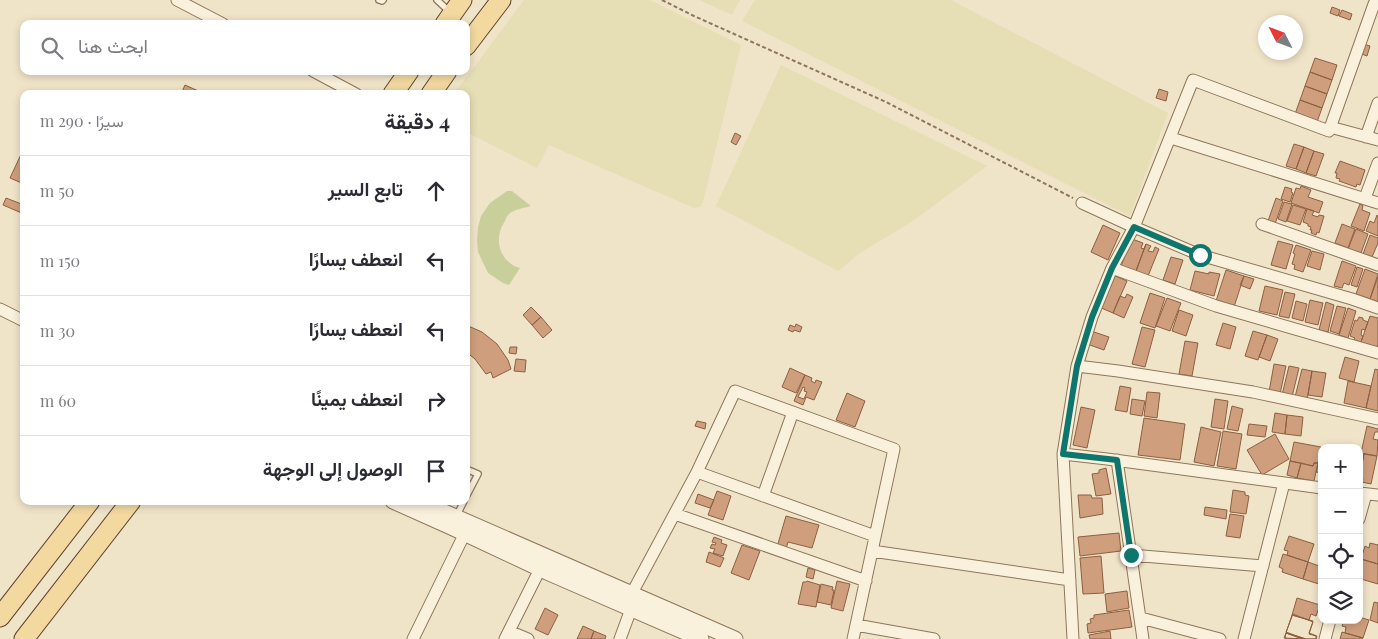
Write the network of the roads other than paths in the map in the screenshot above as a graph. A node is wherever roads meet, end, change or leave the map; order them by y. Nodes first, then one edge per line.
1 (177, 0) edge
2 (437, 0) edge
3 (501, 0) edge
4 (1372, 3) edge
5 (453, 13) edge
6 (215, 20) edge
7 (470, 41) edge
8 (320, 75) edge
9 (407, 75) edge
10 (445, 75) edge
11 (349, 90) edge
12 (396, 90) edge
13 (434, 90) edge
14 (1378, 103) edge
15 (1330, 127) junction
16 (1366, 137) junction
17 (1171, 138) junction
18 (1378, 140) edge
19 (1378, 163) edge
20 (1366, 198) junction
21 (1082, 203) road end
22 (1378, 203) edge
23 (1262, 224) dead end
24 (1134, 227) junction
25 (1378, 265) edge
26 (1112, 268) junction
27 (1378, 308) edge
28 (0, 309) edge
29 (20, 320) edge
30 (1378, 353) edge
31 (1077, 366) junction
32 (793, 412) junction
33 (1378, 419) edge
34 (1063, 454) junction
35 (1117, 460) junction
36 (470, 471) edge
37 (697, 472) junction
38 (1284, 483) junction
39 (1318, 487) edge
40 (470, 489) edge
41 (1368, 494) edge
42 (762, 496) junction
43 (87, 505) edge
44 (129, 505) edge
45 (404, 505) edge
46 (426, 505) edge
47 (463, 505) edge
48 (1363, 508) edge
49 (675, 514) junction
50 (460, 525) junction
51 (875, 536) junction
52 (872, 552) junction
53 (1131, 555) junction
54 (1263, 566) junction
55 (540, 569) junction
56 (1070, 580) junction
57 (866, 581) junction
58 (632, 593) junction
59 (632, 609) junction
60 (0, 617) edge
61 (1141, 618) junction
62 (1329, 624) edge
63 (856, 625) junction
64 (672, 633) edge
65 (507, 635) edge
66 (24, 639) edge
67 (413, 639) edge
68 (528, 639) edge
69 (620, 639) edge
70 (701, 639) edge
71 (733, 639) edge
72 (853, 639) edge
73 (934, 639) edge
74 (1073, 639) edge
75 (1143, 639) edge
76 (1220, 639) edge
77 (1244, 639) edge
78 (1325, 639) edge

1 - 6 street
2 - 5 lane
3 - 7 main road
4 - 15 street
8 - 11 street
9 - 12 main road
10 - 13 main road
14 - 16 street
15 - 16 street
15 - 17 street
16 - 18 street
17 - 20 street
17 - 24 street
19 - 20 street
20 - 22 street
21 - 24 street
23 - 25 street
24 - 26 street
24 - 27 street
26 - 30 street
26 - 31 street
28 - 29 street
31 - 33 street
31 - 34 street
32 - 37 street
32 - 42 street
32 - 51 street
34 - 35 street
34 - 56 street
35 - 38 street
35 - 53 street
36 - 40 lane
37 - 42 street
37 - 49 street
38 - 39 street
38 - 54 street
41 - 48 street
42 - 51 street
43 - 60 main road
44 - 66 main road
45 - 50 street
46 - 50 street
47 - 50 lane
49 - 57 street
49 - 58 street
50 - 55 street
50 - 58 street
50 - 67 street
51 - 52 street
52 - 56 street
52 - 57 street
53 - 54 street
53 - 61 street
54 - 77 street
55 - 59 street
55 - 65 street
56 - 74 street
57 - 63 street
58 - 71 street
59 - 64 street
59 - 69 street
61 - 75 street
61 - 76 street
62 - 78 street
63 - 72 street
63 - 73 street
64 - 70 street
65 - 68 street

